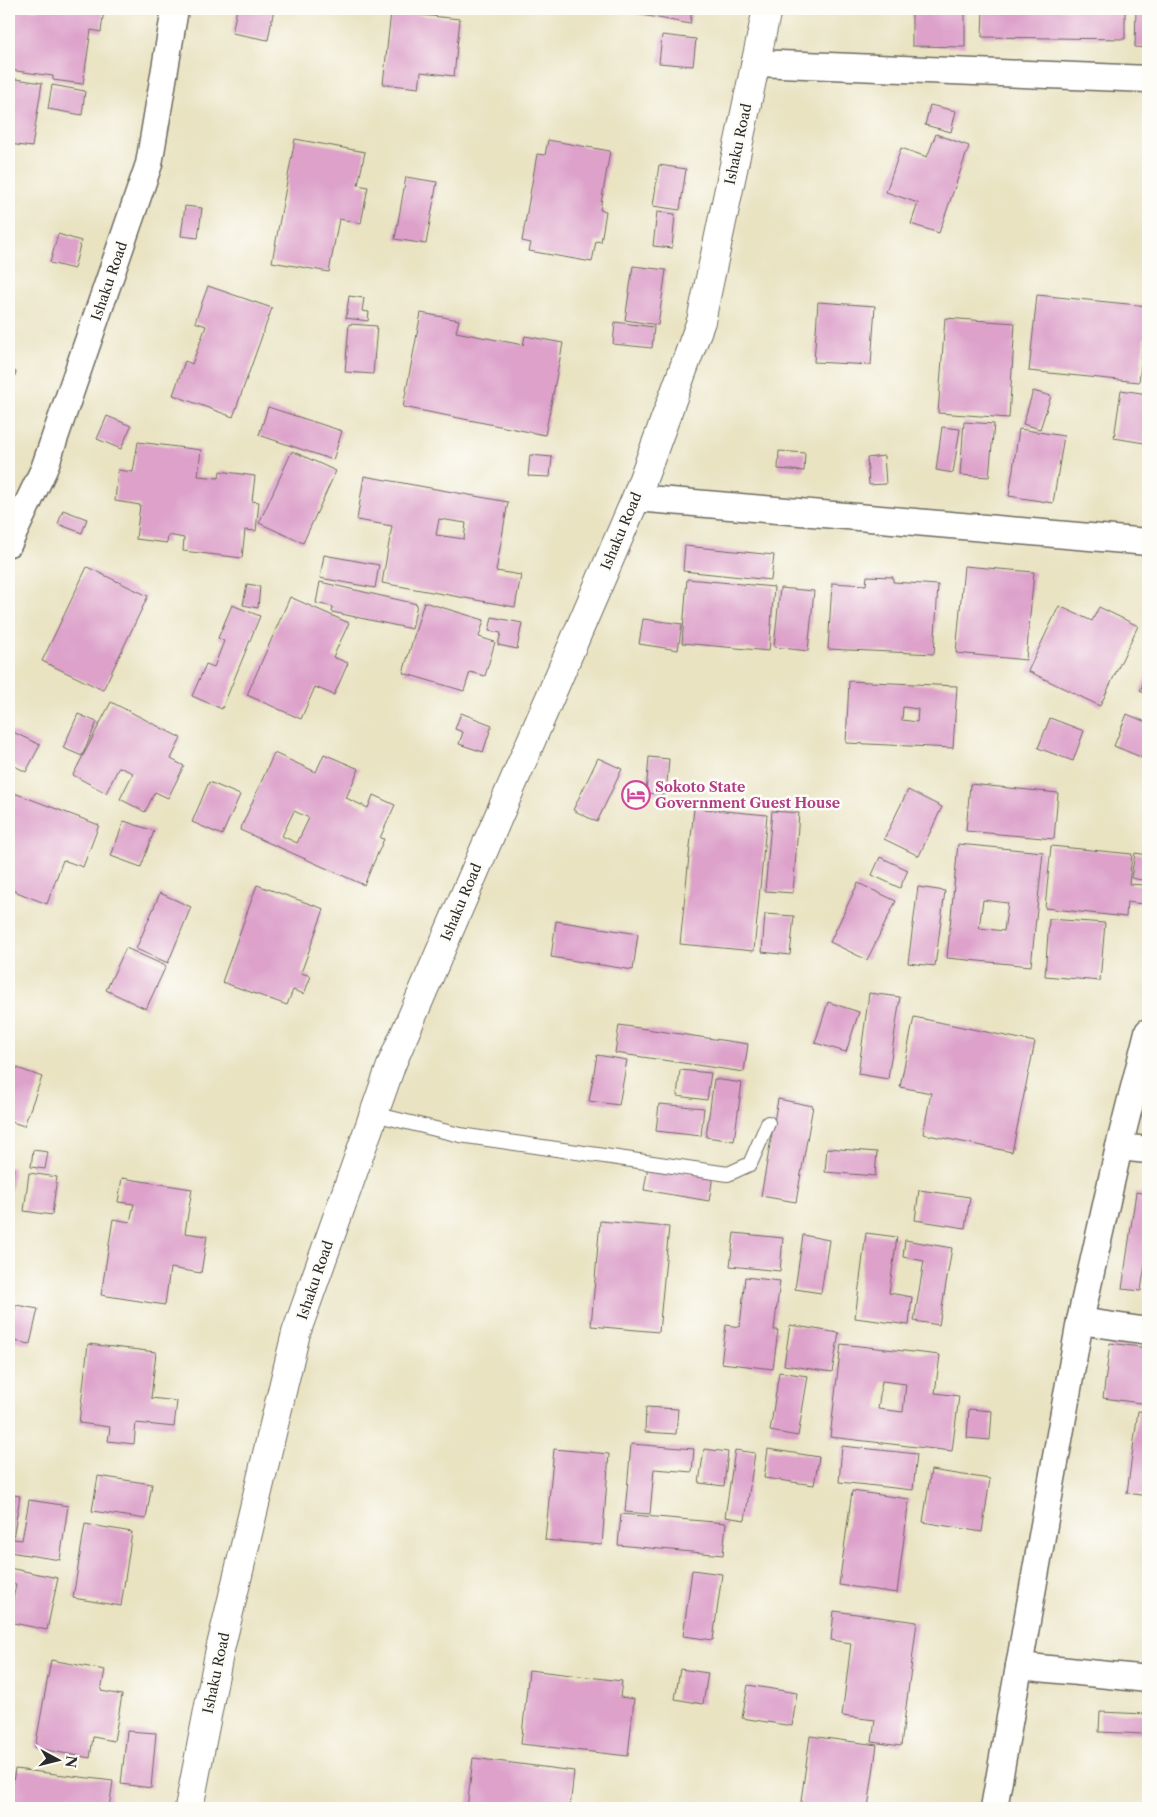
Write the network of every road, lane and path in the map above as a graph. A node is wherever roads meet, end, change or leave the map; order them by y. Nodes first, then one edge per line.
1 (175, 9) edge
2 (767, 9) edge
3 (755, 64) junction
4 (1148, 79) edge
5 (636, 498) junction
6 (1148, 542) edge
7 (9, 544) edge
8 (1148, 1032) edge
9 (374, 1114) junction
10 (768, 1123) dead end
11 (1119, 1147) junction
12 (1148, 1150) edge
13 (1080, 1321) junction
14 (1148, 1331) edge
15 (1019, 1666) junction
16 (1148, 1679) edge
17 (189, 1808) edge
18 (994, 1808) edge

1 - 7 street, Ishaku Road
2 - 3 street, Ishaku Road
3 - 4 street
3 - 5 street, Ishaku Road
5 - 6 street
5 - 9 street, Ishaku Road
8 - 11 street
9 - 10 lane
9 - 17 street, Ishaku Road
11 - 12 street
11 - 13 street
13 - 14 street
13 - 15 street
15 - 16 street
15 - 18 street

